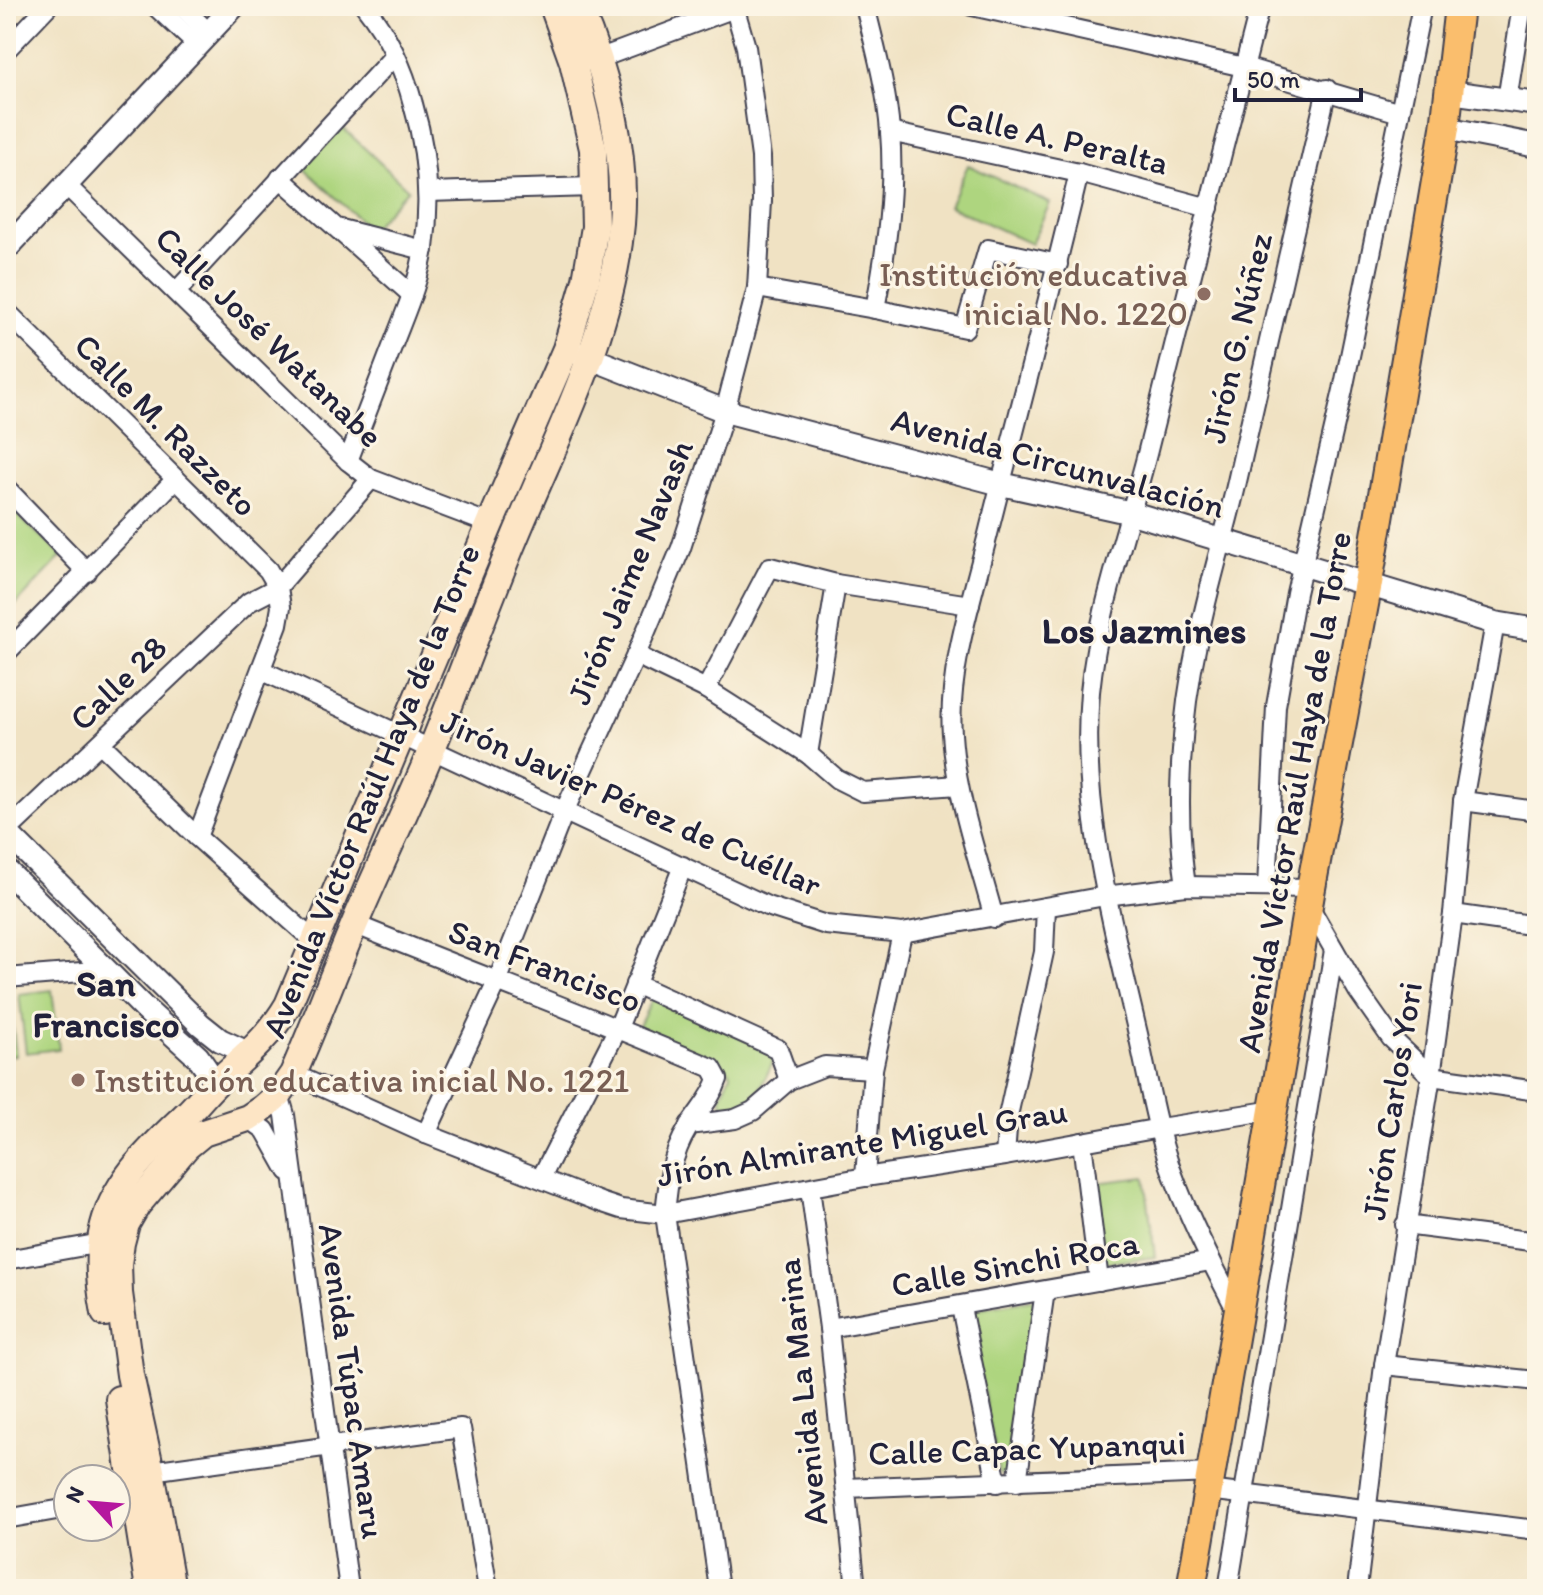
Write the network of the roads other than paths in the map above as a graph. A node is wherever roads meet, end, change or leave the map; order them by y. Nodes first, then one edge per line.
1 (48, 6) edge
2 (155, 6) edge
3 (181, 6) edge
4 (234, 6) edge
5 (365, 6) edge
6 (553, 6) edge
7 (578, 6) edge
8 (736, 6) edge
9 (865, 6) edge
10 (1260, 6) edge
11 (1422, 6) edge
12 (1459, 6) edge
13 (1522, 6) edge
14 (981, 7) edge
15 (202, 38) junction
16 (8, 43) edge
17 (395, 55) junction
18 (586, 60) junction
19 (1244, 67) junction
20 (1327, 89) junction
21 (1450, 92) junction
22 (1507, 100) junction
23 (1537, 104) edge
24 (1400, 113) junction
25 (1445, 128) junction
26 (890, 132) junction
27 (1537, 146) edge
28 (1079, 173) junction
29 (280, 178) junction
30 (66, 185) junction
31 (594, 187) junction
32 (428, 192) junction
33 (1209, 208) junction
34 (337, 229) junction
35 (6, 249) edge
36 (424, 250) junction
37 (1058, 264) junction
38 (757, 288) junction
39 (176, 292) junction
40 (412, 295) junction
41 (875, 309) junction
42 (6, 311) edge
43 (579, 353) junction
44 (725, 411) junction
45 (348, 461) junction
46 (176, 479) junction
47 (371, 479) junction
48 (1001, 484) junction
49 (6, 488) edge
50 (1132, 513) junction
51 (490, 524) junction
52 (1223, 540) junction
53 (1303, 564) junction
54 (87, 572) junction
55 (1368, 583) junction
56 (836, 584) junction
57 (278, 587) junction
58 (970, 605) junction
59 (1495, 623) junction
60 (1537, 630) edge
61 (7, 650) edge
62 (636, 655) junction
63 (261, 670) junction
64 (706, 689) junction
65 (402, 734) junction
66 (101, 744) junction
67 (432, 749) junction
68 (808, 754) junction
69 (958, 785) junction
70 (1463, 801) junction
71 (1537, 811) edge
72 (564, 812) junction
73 (6, 832) edge
74 (197, 837) junction
75 (683, 866) junction
76 (6, 870) edge
77 (1186, 886) junction
78 (1267, 887) junction
79 (1105, 896) junction
80 (1310, 897) junction
81 (1046, 907) junction
82 (1453, 914) junction
83 (994, 918) junction
84 (354, 924) junction
85 (1537, 926) edge
86 (902, 933) junction
87 (314, 941) junction
88 (1334, 950) junction
89 (107, 970) junction
90 (6, 978) edge
91 (497, 982) junction
92 (635, 984) junction
93 (618, 1028) junction
94 (250, 1054) junction
95 (873, 1069) junction
96 (1431, 1076) junction
97 (789, 1080) junction
98 (216, 1083) junction
99 (286, 1084) junction
100 (1537, 1091) edge
101 (1274, 1110) junction
102 (248, 1118) junction
103 (689, 1125) junction
104 (1160, 1128) junction
105 (426, 1134) junction
106 (1082, 1142) junction
107 (1005, 1156) junction
108 (865, 1177) junction
109 (541, 1178) junction
110 (293, 1181) junction
111 (810, 1188) junction
112 (665, 1214) junction
113 (1405, 1225) junction
114 (1537, 1242) edge
115 (101, 1243) junction
116 (6, 1260) edge
117 (1211, 1261) junction
118 (1099, 1281) junction
119 (1045, 1291) junction
120 (961, 1307) junction
121 (1238, 1313) junction
122 (829, 1328) junction
123 (1384, 1365) junction
124 (1537, 1381) edge
125 (327, 1445) junction
126 (121, 1463) edge
127 (151, 1471) junction
128 (1209, 1481) junction
129 (1017, 1482) junction
130 (997, 1483) junction
131 (846, 1488) junction
132 (1244, 1495) junction
133 (1365, 1510) junction
134 (52, 1511) edge
135 (6, 1519) edge
136 (132, 1524) edge
137 (1537, 1530) edge
138 (149, 1589) edge
139 (172, 1589) edge
140 (349, 1589) edge
141 (488, 1589) edge
142 (719, 1589) edge
143 (856, 1589) edge
144 (1191, 1589) edge
145 (1228, 1589) edge
146 (1357, 1589) edge

1 - 16 street
2 - 15 street
3 - 15 street
4 - 15 street
5 - 17 street
6 - 18 main road, Avenida Víctor Raúl Haya de la Torre
7 - 18 main road, Avenida Víctor Raúl Haya de la Torre
8 - 18 street
8 - 38 street, Jirón Jaime Navash
9 - 26 street
10 - 19 street
11 - 24 street
12 - 21 main road, Avenida Víctor Raúl Haya de la Torre
13 - 22 street
14 - 19 street
15 - 30 street
17 - 29 street
17 - 32 street
18 - 31 main road, Avenida Víctor Raúl Haya de la Torre
18 - 43 main road, Avenida Víctor Raúl Haya de la Torre
19 - 20 street
19 - 33 street
20 - 24 street
20 - 52 street, Jirón G. Núñez
21 - 22 street
21 - 25 main road, Avenida Víctor Raúl Haya de la Torre
22 - 23 street
24 - 53 street
25 - 27 street
25 - 55 main road, Avenida Víctor Raúl Haya de la Torre
26 - 28 street, Calle A. Peralta
26 - 41 street
28 - 33 street, Calle A. Peralta
28 - 37 street
29 - 34 street
29 - 39 street
30 - 35 street
30 - 39 street, Calle José Watanabe
31 - 32 street
31 - 43 main road, Avenida Víctor Raúl Haya de la Torre
32 - 36 street
33 - 50 street
34 - 36 street
34 - 40 street
36 - 40 street
37 - 41 street
37 - 48 street
38 - 41 street
38 - 44 street, Jirón Jaime Navash
39 - 45 street, Calle José Watanabe
40 - 45 street
42 - 46 street, Calle M. Razzeto
43 - 44 street, Avenida Circunvalación
43 - 51 main road, Avenida Víctor Raúl Haya de la Torre
43 - 67 main road, Avenida Víctor Raúl Haya de la Torre
44 - 48 street, Avenida Circunvalación
44 - 62 street, Jirón Jaime Navash
45 - 47 street, Calle José Watanabe
46 - 54 street
46 - 57 street, Calle M. Razzeto
47 - 51 street, Calle José Watanabe
47 - 57 street, Calle 28
48 - 50 street, Avenida Circunvalación
48 - 58 street
49 - 54 street
50 - 52 street, Avenida Circunvalación
50 - 79 street
51 - 65 main road, Avenida Víctor Raúl Haya de la Torre
52 - 53 street, Avenida Circunvalación
52 - 77 street, Jirón G. Núñez
53 - 55 street, Avenida Circunvalación
53 - 78 street
54 - 61 street
55 - 59 street, Avenida Circunvalación
55 - 80 main road, Avenida Víctor Raúl Haya de la Torre
56 - 58 street
56 - 64 street
56 - 68 street
57 - 63 street
57 - 66 street, Calle 28
58 - 69 street
59 - 60 street, Avenida Circunvalación
59 - 70 street, Jirón Carlos Yori
62 - 64 street
62 - 72 street, Jirón Jaime Navash
63 - 65 street, Jirón Javier Pérez de Cuéllar
63 - 74 street
64 - 68 street
65 - 67 street, Jirón Javier Pérez de Cuéllar
65 - 87 main road, Avenida Víctor Raúl Haya de la Torre
66 - 73 street, Calle 28
66 - 74 street
67 - 72 street, Jirón Javier Pérez de Cuéllar
67 - 84 main road, Avenida Víctor Raúl Haya de la Torre
68 - 69 street
69 - 83 street
70 - 71 street
70 - 82 street, Jirón Carlos Yori
72 - 75 street, Jirón Javier Pérez de Cuéllar
72 - 91 street, Jirón Jaime Navash
73 - 94 street
74 - 87 street
75 - 86 street, Jirón Javier Pérez de Cuéllar
75 - 92 street
76 - 89 street
77 - 78 street, Jirón Javier Pérez de Cuéllar
77 - 79 street, Jirón Javier Pérez de Cuéllar
78 - 80 street, Jirón Javier Pérez de Cuéllar
79 - 81 street, Jirón Javier Pérez de Cuéllar
79 - 104 street
80 - 88 street
80 - 101 main road, Avenida Víctor Raúl Haya de la Torre
81 - 83 street, Jirón Javier Pérez de Cuéllar
81 - 107 street
82 - 85 street
82 - 96 street, Jirón Carlos Yori
83 - 86 street, Jirón Javier Pérez de Cuéllar
84 - 91 street, San Francisco
84 - 99 main road, Avenida Víctor Raúl Haya de la Torre
86 - 95 street
87 - 94 main road, Avenida Víctor Raúl Haya de la Torre
88 - 96 street
88 - 132 street
89 - 90 street
89 - 98 street
91 - 93 street, San Francisco
91 - 105 street, Jirón Jaime Navash
92 - 93 street
92 - 97 street
93 - 103 street, San Francisco
93 - 109 street
94 - 98 main road, Avenida Víctor Raúl Haya de la Torre
94 - 99 main road
95 - 97 street
95 - 108 street
96 - 100 street
96 - 113 street, Jirón Carlos Yori
97 - 103 street
98 - 102 main road
98 - 115 main road, Avenida Víctor Raúl Haya de la Torre
99 - 102 main road
99 - 105 street, Jirón Almirante Miguel Grau
99 - 110 street, Avenida Túpac Amaru
101 - 104 street, Jirón Almirante Miguel Grau
101 - 121 main road, Avenida Víctor Raúl Haya de la Torre
102 - 110 street, Avenida Túpac Amaru
102 - 127 main road
103 - 112 street
104 - 106 street, Jirón Almirante Miguel Grau
104 - 117 street
105 - 109 street, Jirón Almirante Miguel Grau
106 - 107 street, Jirón Almirante Miguel Grau
106 - 118 street
107 - 108 street, Jirón Almirante Miguel Grau
108 - 111 street, Jirón Almirante Miguel Grau
109 - 112 street, Jirón Almirante Miguel Grau
110 - 125 street, Avenida Túpac Amaru
111 - 112 street, Jirón Almirante Miguel Grau
111 - 122 street, Avenida La Marina
112 - 142 street
113 - 114 street
113 - 123 street, Jirón Carlos Yori
115 - 116 street
115 - 126 main road, Avenida Víctor Raúl Haya de la Torre
117 - 118 street, Calle Sinchi Roca
117 - 121 street
118 - 119 street, Calle Sinchi Roca
119 - 120 street, Calle Sinchi Roca
119 - 129 street
120 - 122 street, Calle Sinchi Roca
120 - 130 street
121 - 128 main road, Avenida Víctor Raúl Haya de la Torre
122 - 131 street, Avenida La Marina
123 - 124 street
123 - 133 street, Jirón Carlos Yori
125 - 127 street
125 - 140 street, Avenida Túpac Amaru
125 - 141 street
127 - 139 main road
128 - 129 street, Calle Capac Yupanqui
128 - 132 street, Calle Capac Yupanqui
128 - 144 main road, Avenida Víctor Raúl Haya de la Torre
129 - 130 street, Calle Capac Yupanqui
130 - 131 street, Calle Capac Yupanqui
131 - 143 street, Avenida La Marina
132 - 133 street, Calle Capac Yupanqui
132 - 145 street
133 - 137 street, Calle Capac Yupanqui
133 - 146 street, Jirón Carlos Yori
134 - 135 street
136 - 138 main road, Avenida Víctor Raúl Haya de la Torre

